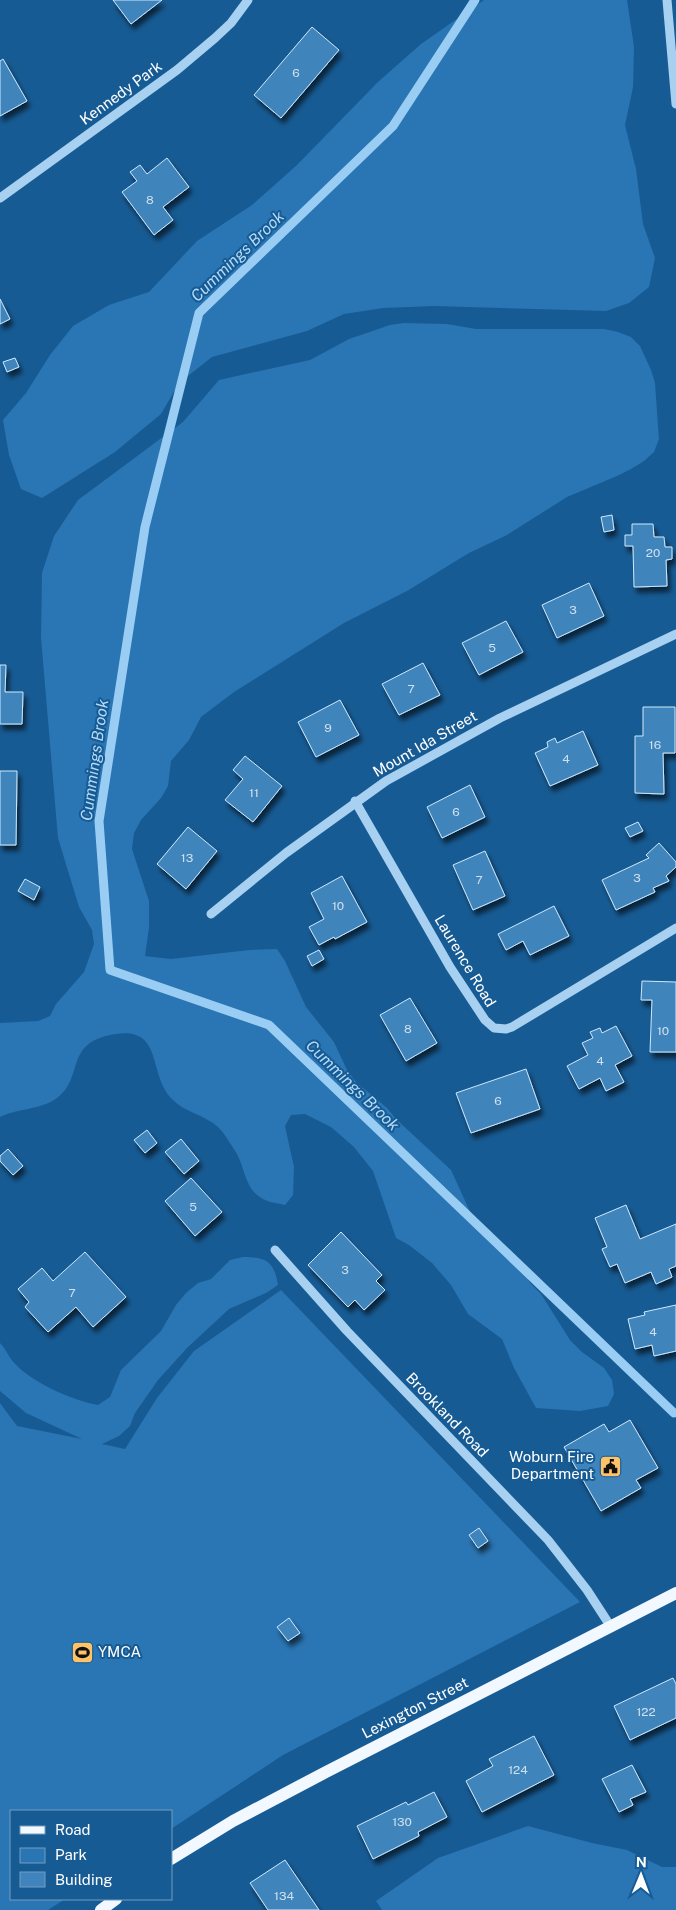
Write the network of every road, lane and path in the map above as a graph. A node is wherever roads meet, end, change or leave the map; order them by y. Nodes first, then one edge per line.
1 (248, 0) edge
2 (667, 0) edge
3 (676, 104) edge
4 (0, 198) edge
5 (676, 634) edge
6 (355, 802) junction
7 (211, 914) dead end
8 (676, 928) edge
9 (276, 1250) dead end
10 (676, 1593) edge
11 (611, 1627) junction
12 (172, 1857) edge
13 (115, 1900) edge
14 (100, 1910) edge

1 - 4 street, Kennedy Park
2 - 3 street
5 - 6 street, Mount Ida Street
6 - 7 street, Mount Ida Street
6 - 8 street, Laurence Road
9 - 11 street, Brookland Road
10 - 11 main road, Lexington Street
11 - 12 main road, Lexington Street
13 - 14 main road

